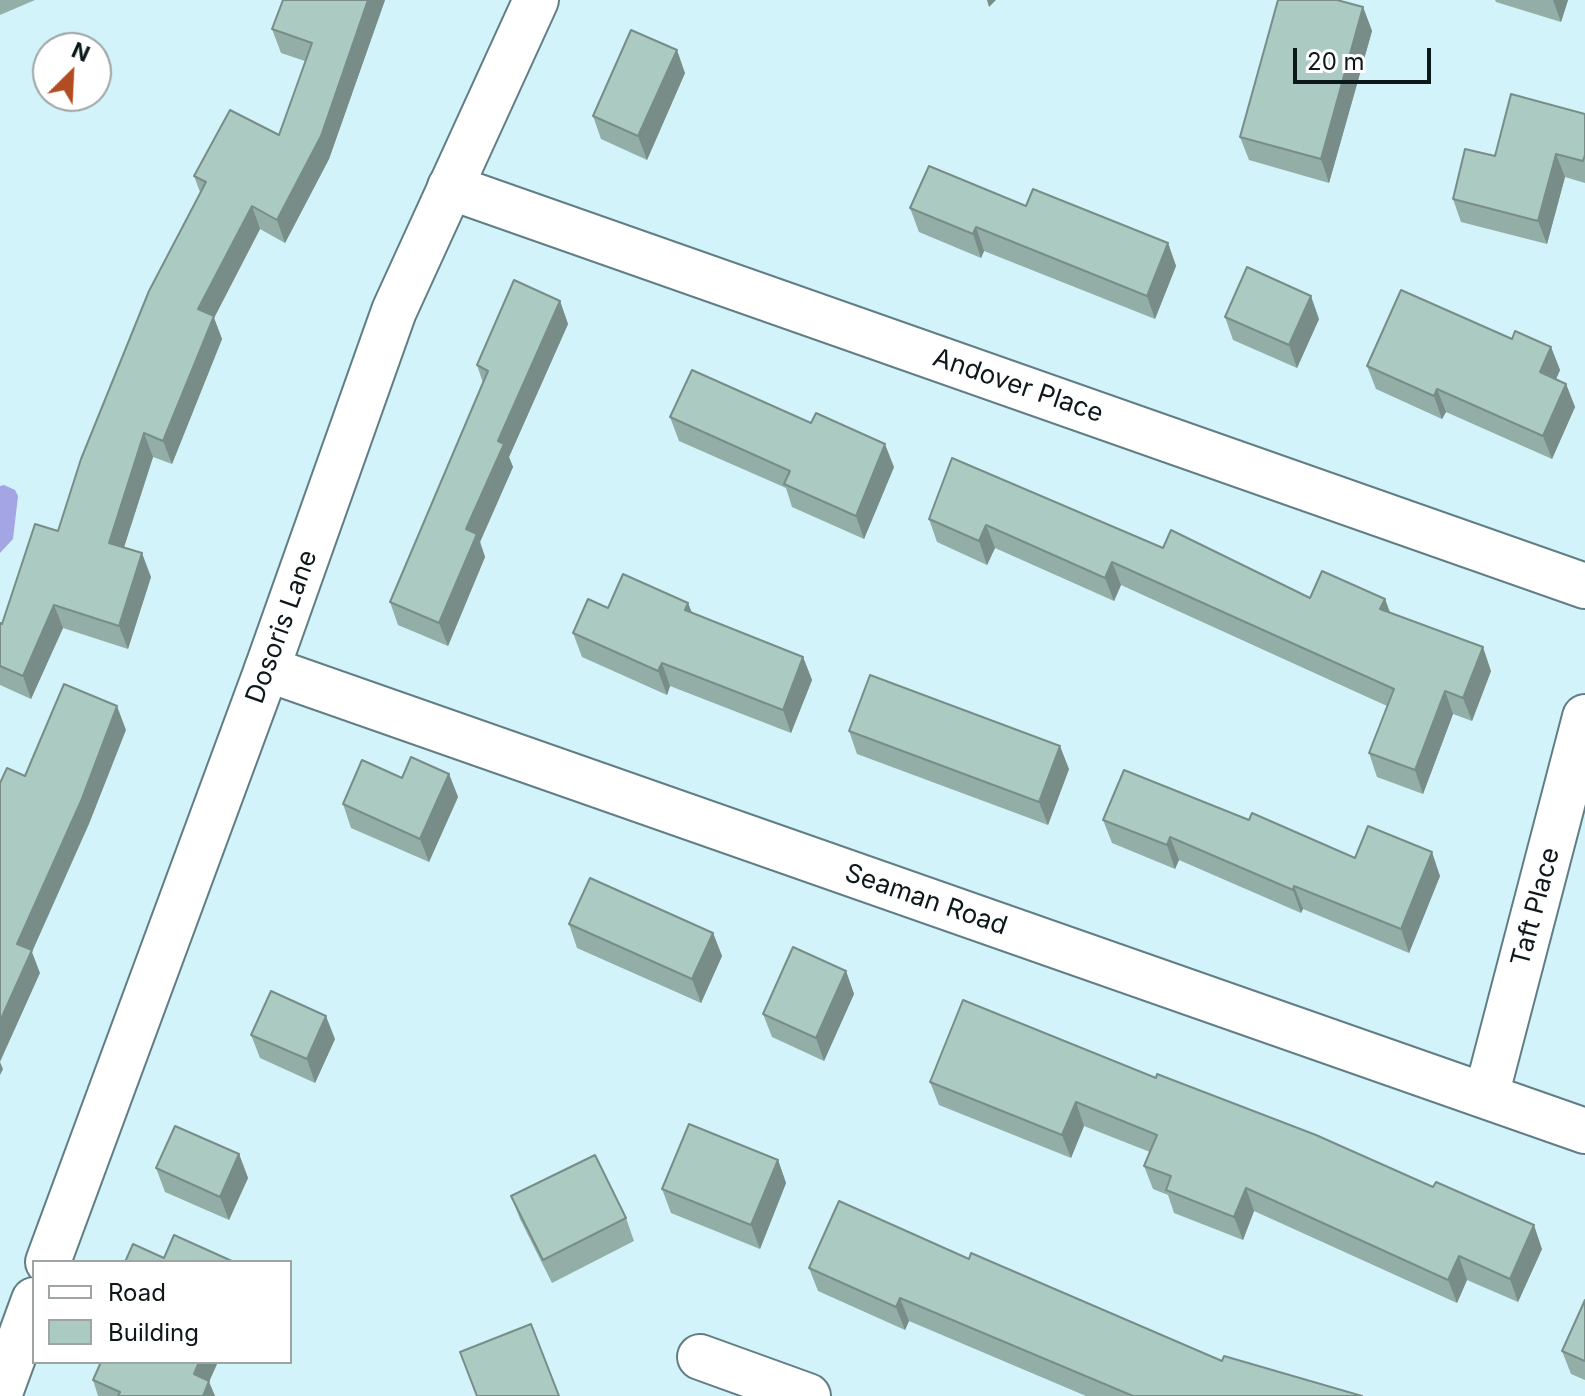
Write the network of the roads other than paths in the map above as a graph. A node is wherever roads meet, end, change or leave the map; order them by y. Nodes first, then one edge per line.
1 (536, 0) edge
2 (450, 187) junction
3 (1585, 586) edge
4 (267, 669) junction
5 (1585, 717) edge
6 (1486, 1096) junction
7 (1585, 1131) edge
8 (49, 1260) edge
9 (32, 1305) edge
10 (700, 1357) dead end
11 (0, 1393) edge
12 (808, 1396) edge

1 - 2 street, Dosoris Lane
2 - 3 street, Andover Place
2 - 4 street, Dosoris Lane
4 - 6 street, Seaman Road
4 - 8 street, Dosoris Lane
5 - 6 street, Taft Place
6 - 7 street, Seaman Road
9 - 11 street
10 - 12 street

